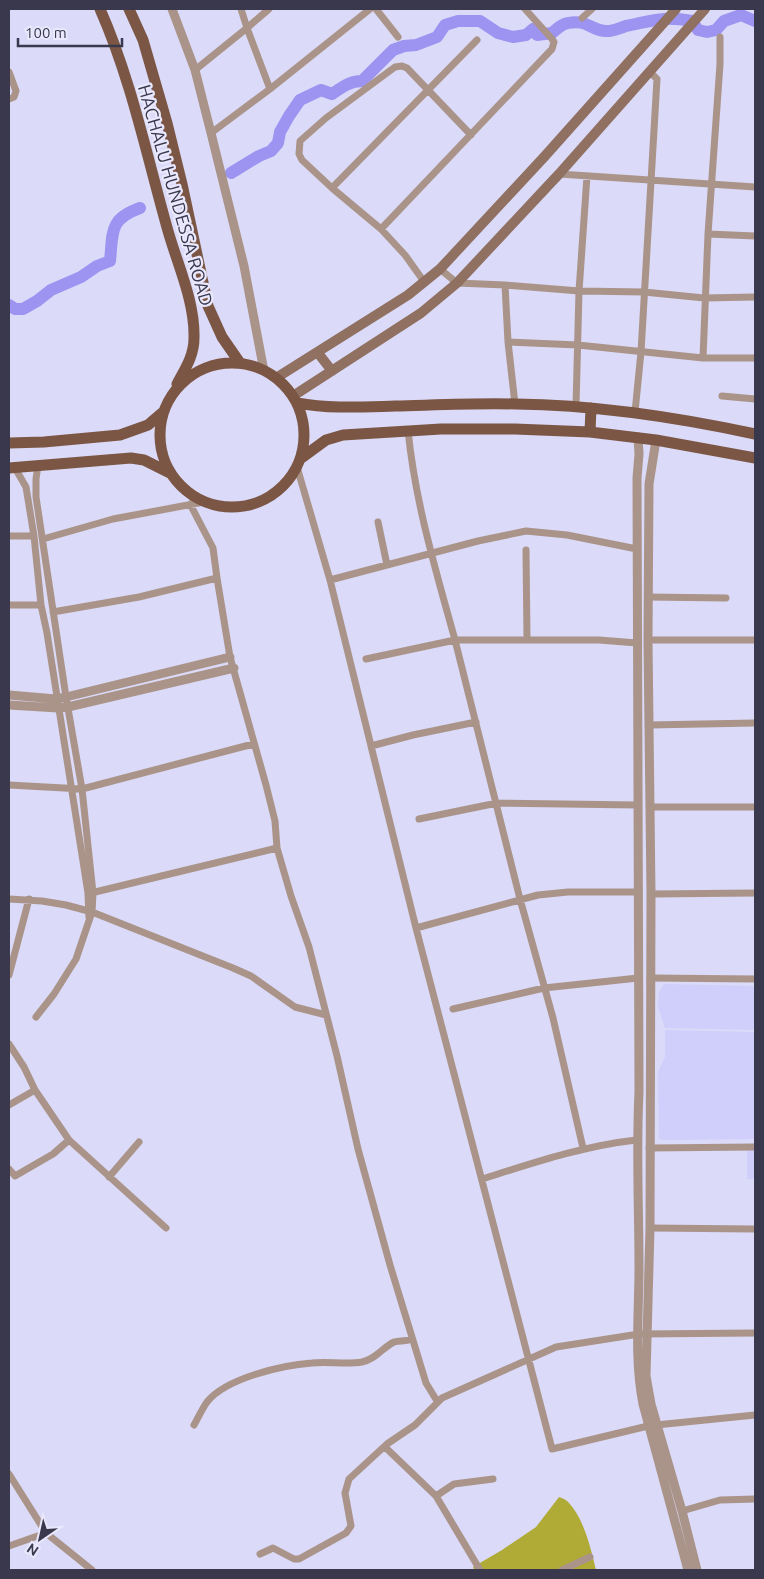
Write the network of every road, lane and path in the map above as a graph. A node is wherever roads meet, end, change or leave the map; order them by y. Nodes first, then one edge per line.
1 (100, 9) edge
2 (129, 9) edge
3 (172, 9) edge
4 (241, 9) edge
5 (269, 9) edge
6 (370, 9) edge
7 (376, 9) edge
8 (526, 9) edge
9 (592, 9) edge
10 (676, 9) edge
11 (700, 10) edge
12 (582, 18) dead end
13 (247, 28) junction
14 (398, 37) dead end
15 (720, 37) dead end
16 (477, 40) dead end
17 (194, 70) junction
18 (9, 72) edge
19 (650, 72) junction
20 (270, 89) junction
21 (428, 91) junction
22 (9, 99) edge
23 (211, 133) junction
24 (471, 134) junction
25 (559, 174) junction
26 (587, 176) junction
27 (650, 180) junction
28 (712, 185) junction
29 (755, 187) edge
30 (332, 188) junction
31 (380, 229) junction
32 (708, 234) junction
33 (755, 236) edge
34 (440, 269) junction
35 (424, 283) junction
36 (457, 283) junction
37 (505, 285) junction
38 (579, 291) junction
39 (644, 292) junction
40 (755, 297) edge
41 (704, 298) junction
42 (508, 342) junction
43 (578, 345) junction
44 (641, 352) junction
45 (318, 353) junction
46 (703, 358) junction
47 (755, 358) edge
48 (240, 363) junction
49 (264, 371) junction
50 (332, 371) junction
51 (276, 378) junction
52 (174, 391) junction
53 (722, 396) dead end
54 (295, 400) junction
55 (755, 400) edge
56 (515, 404) junction
57 (576, 406) junction
58 (591, 408) junction
59 (635, 412) junction
60 (162, 413) junction
61 (408, 430) junction
62 (590, 432) junction
63 (755, 434) edge
64 (638, 438) junction
65 (656, 440) junction
66 (9, 443) edge
67 (755, 458) edge
68 (299, 463) junction
69 (38, 465) junction
70 (12, 468) edge
71 (170, 473) junction
72 (204, 502) junction
73 (190, 504) junction
74 (378, 522) dead end
75 (9, 536) edge
76 (34, 536) junction
77 (43, 539) junction
78 (638, 549) junction
79 (526, 550) dead end
80 (431, 554) junction
81 (38, 564) junction
82 (46, 564) junction
83 (387, 565) junction
84 (217, 578) junction
85 (330, 580) junction
86 (637, 584) junction
87 (648, 584) junction
88 (648, 597) junction
89 (726, 598) dead end
90 (9, 605) edge
91 (41, 605) junction
92 (53, 612) junction
93 (56, 631) junction
94 (47, 632) junction
95 (455, 640) junction
96 (527, 640) junction
97 (648, 640) junction
98 (755, 640) edge
99 (637, 643) junction
100 (230, 656) junction
101 (366, 660) dead end
102 (234, 668) junction
103 (9, 695) edge
104 (66, 697) junction
105 (57, 703) junction
106 (9, 705) edge
107 (68, 707) junction
108 (476, 722) junction
109 (755, 723) edge
110 (649, 725) junction
111 (254, 744) junction
112 (371, 746) junction
113 (9, 785) edge
114 (70, 788) junction
115 (82, 789) junction
116 (497, 804) junction
117 (637, 805) junction
118 (650, 807) junction
119 (755, 807) edge
120 (419, 819) dead end
121 (638, 831) junction
122 (651, 831) junction
123 (277, 848) junction
124 (639, 892) junction
125 (90, 893) junction
126 (755, 893) edge
127 (651, 894) junction
128 (9, 899) edge
129 (29, 899) junction
130 (520, 900) junction
131 (90, 913) junction
132 (416, 928) junction
133 (9, 975) edge
134 (638, 978) junction
135 (650, 978) junction
136 (755, 980) edge
137 (544, 988) junction
138 (453, 1009) dead end
139 (326, 1015) junction
140 (36, 1017) dead end
141 (9, 1044) edge
142 (35, 1090) junction
143 (639, 1092) junction
144 (650, 1093) junction
145 (9, 1105) edge
146 (69, 1140) junction
147 (636, 1140) junction
148 (139, 1142) dead end
149 (755, 1147) edge
150 (583, 1148) junction
151 (649, 1148) junction
152 (9, 1169) edge
153 (109, 1178) junction
154 (482, 1178) junction
155 (166, 1228) dead end
156 (650, 1228) junction
157 (755, 1229) edge
158 (755, 1333) edge
159 (642, 1334) junction
160 (412, 1339) junction
161 (529, 1360) junction
162 (437, 1402) junction
163 (755, 1415) edge
164 (652, 1425) junction
165 (194, 1426) dead end
166 (385, 1447) junction
167 (9, 1474) edge
168 (493, 1478) dead end
169 (436, 1496) junction
170 (755, 1499) edge
171 (682, 1511) junction
172 (46, 1533) junction
173 (9, 1546) edge
174 (260, 1554) dead end
175 (590, 1557) dead end
176 (92, 1570) edge
177 (480, 1570) edge
178 (562, 1570) edge
179 (688, 1570) edge
180 (697, 1570) edge

1 - 52 main road, HACHALU HUNDESSA ROAD
2 - 48 main road
3 - 17 street
4 - 13 street
5 - 13 street
6 - 20 street
7 - 14 street
8 - 24 street
9 - 12 street
10 - 34 main road
11 - 19 main road
13 - 17 street
13 - 20 street
15 - 28 street
16 - 21 street
17 - 23 street
18 - 22 street
19 - 25 main road
19 - 27 street
20 - 23 street
21 - 24 street
21 - 30 street
21 - 30 street
23 - 49 street
24 - 31 street
25 - 26 street
25 - 36 main road
26 - 27 street
26 - 38 street
27 - 28 street
27 - 39 street
28 - 29 street
28 - 32 street
30 - 31 street
31 - 35 street
32 - 33 street
32 - 41 street
34 - 35 main road
34 - 36 street
35 - 45 main road
36 - 37 street
36 - 50 main road
37 - 38 street
37 - 42 street
38 - 39 street
38 - 43 street
39 - 41 street
39 - 44 street
40 - 41 street
41 - 46 street
42 - 43 street
42 - 56 street
43 - 44 street
43 - 57 street
44 - 46 street
44 - 59 street
45 - 50 main road
45 - 51 main road
46 - 47 street
48 - 49 main road
48 - 52 main road
49 - 51 main road
50 - 54 main road
51 - 54 main road
52 - 60 main road
53 - 55 street
54 - 56 main road
54 - 68 main road
56 - 57 main road
57 - 58 main road
58 - 59 main road
58 - 62 main road
59 - 63 main road
60 - 66 main road
60 - 71 main road
61 - 62 main road
61 - 68 main road
61 - 80 street
62 - 64 main road
64 - 65 main road
64 - 78 street
65 - 67 main road
65 - 87 street
68 - 72 main road
68 - 85 street
69 - 70 main road
69 - 71 main road
69 - 77 street
70 - 76 street
71 - 72 main road
72 - 73 street
73 - 77 street
73 - 84 street
74 - 83 street
75 - 76 street
76 - 81 street
77 - 82 street
78 - 80 street
78 - 86 street
79 - 96 street
80 - 83 street
80 - 95 street
81 - 82 street
81 - 91 street
82 - 92 street
83 - 85 street
84 - 92 street
84 - 100 street
85 - 112 street
86 - 87 street
86 - 99 street
87 - 88 street
88 - 89 street
88 - 97 street
90 - 91 street
91 - 94 street
92 - 93 street
93 - 94 street
93 - 104 street
94 - 105 street
95 - 96 street
95 - 101 street
95 - 108 street
96 - 99 street
97 - 98 street
97 - 110 street
99 - 117 street
100 - 102 street
100 - 104 street
102 - 107 street
102 - 111 street
103 - 105 street
104 - 105 street
104 - 107 street
105 - 106 street
105 - 107 street
105 - 114 street
107 - 115 street
108 - 112 street
108 - 116 street
109 - 110 street
110 - 118 street
111 - 115 street
111 - 123 street
112 - 132 street
113 - 114 street
114 - 115 street
114 - 125 street
115 - 125 street
116 - 117 street
116 - 120 street
116 - 130 street
117 - 121 street
118 - 119 street
118 - 122 street
121 - 122 street
121 - 124 street
122 - 127 street
123 - 125 street
123 - 139 street
124 - 130 street
124 - 134 street
125 - 131 street
126 - 127 street
127 - 135 street
128 - 129 street
129 - 131 street
129 - 133 street
130 - 132 street
130 - 137 street
131 - 139 street
131 - 140 street
132 - 154 street
134 - 137 street
134 - 143 street
135 - 136 street
135 - 144 street
137 - 138 street
137 - 150 street
139 - 160 street
141 - 142 street
142 - 145 street
142 - 146 street
143 - 144 street
143 - 147 street
144 - 151 street
146 - 152 street
146 - 153 street
147 - 150 street
147 - 159 street
148 - 153 street
149 - 151 street
150 - 154 street
151 - 156 street
153 - 155 street
154 - 161 street
156 - 157 street
156 - 159 street
158 - 159 street
159 - 161 street
159 - 164 street
160 - 162 street
160 - 165 street
161 - 162 street
161 - 164 street
162 - 166 street
163 - 164 street
164 - 171 street
164 - 179 street
166 - 169 street
166 - 174 street
167 - 172 street
168 - 169 street
169 - 177 street
170 - 171 street
171 - 180 street
172 - 173 street
172 - 176 street
175 - 178 street

